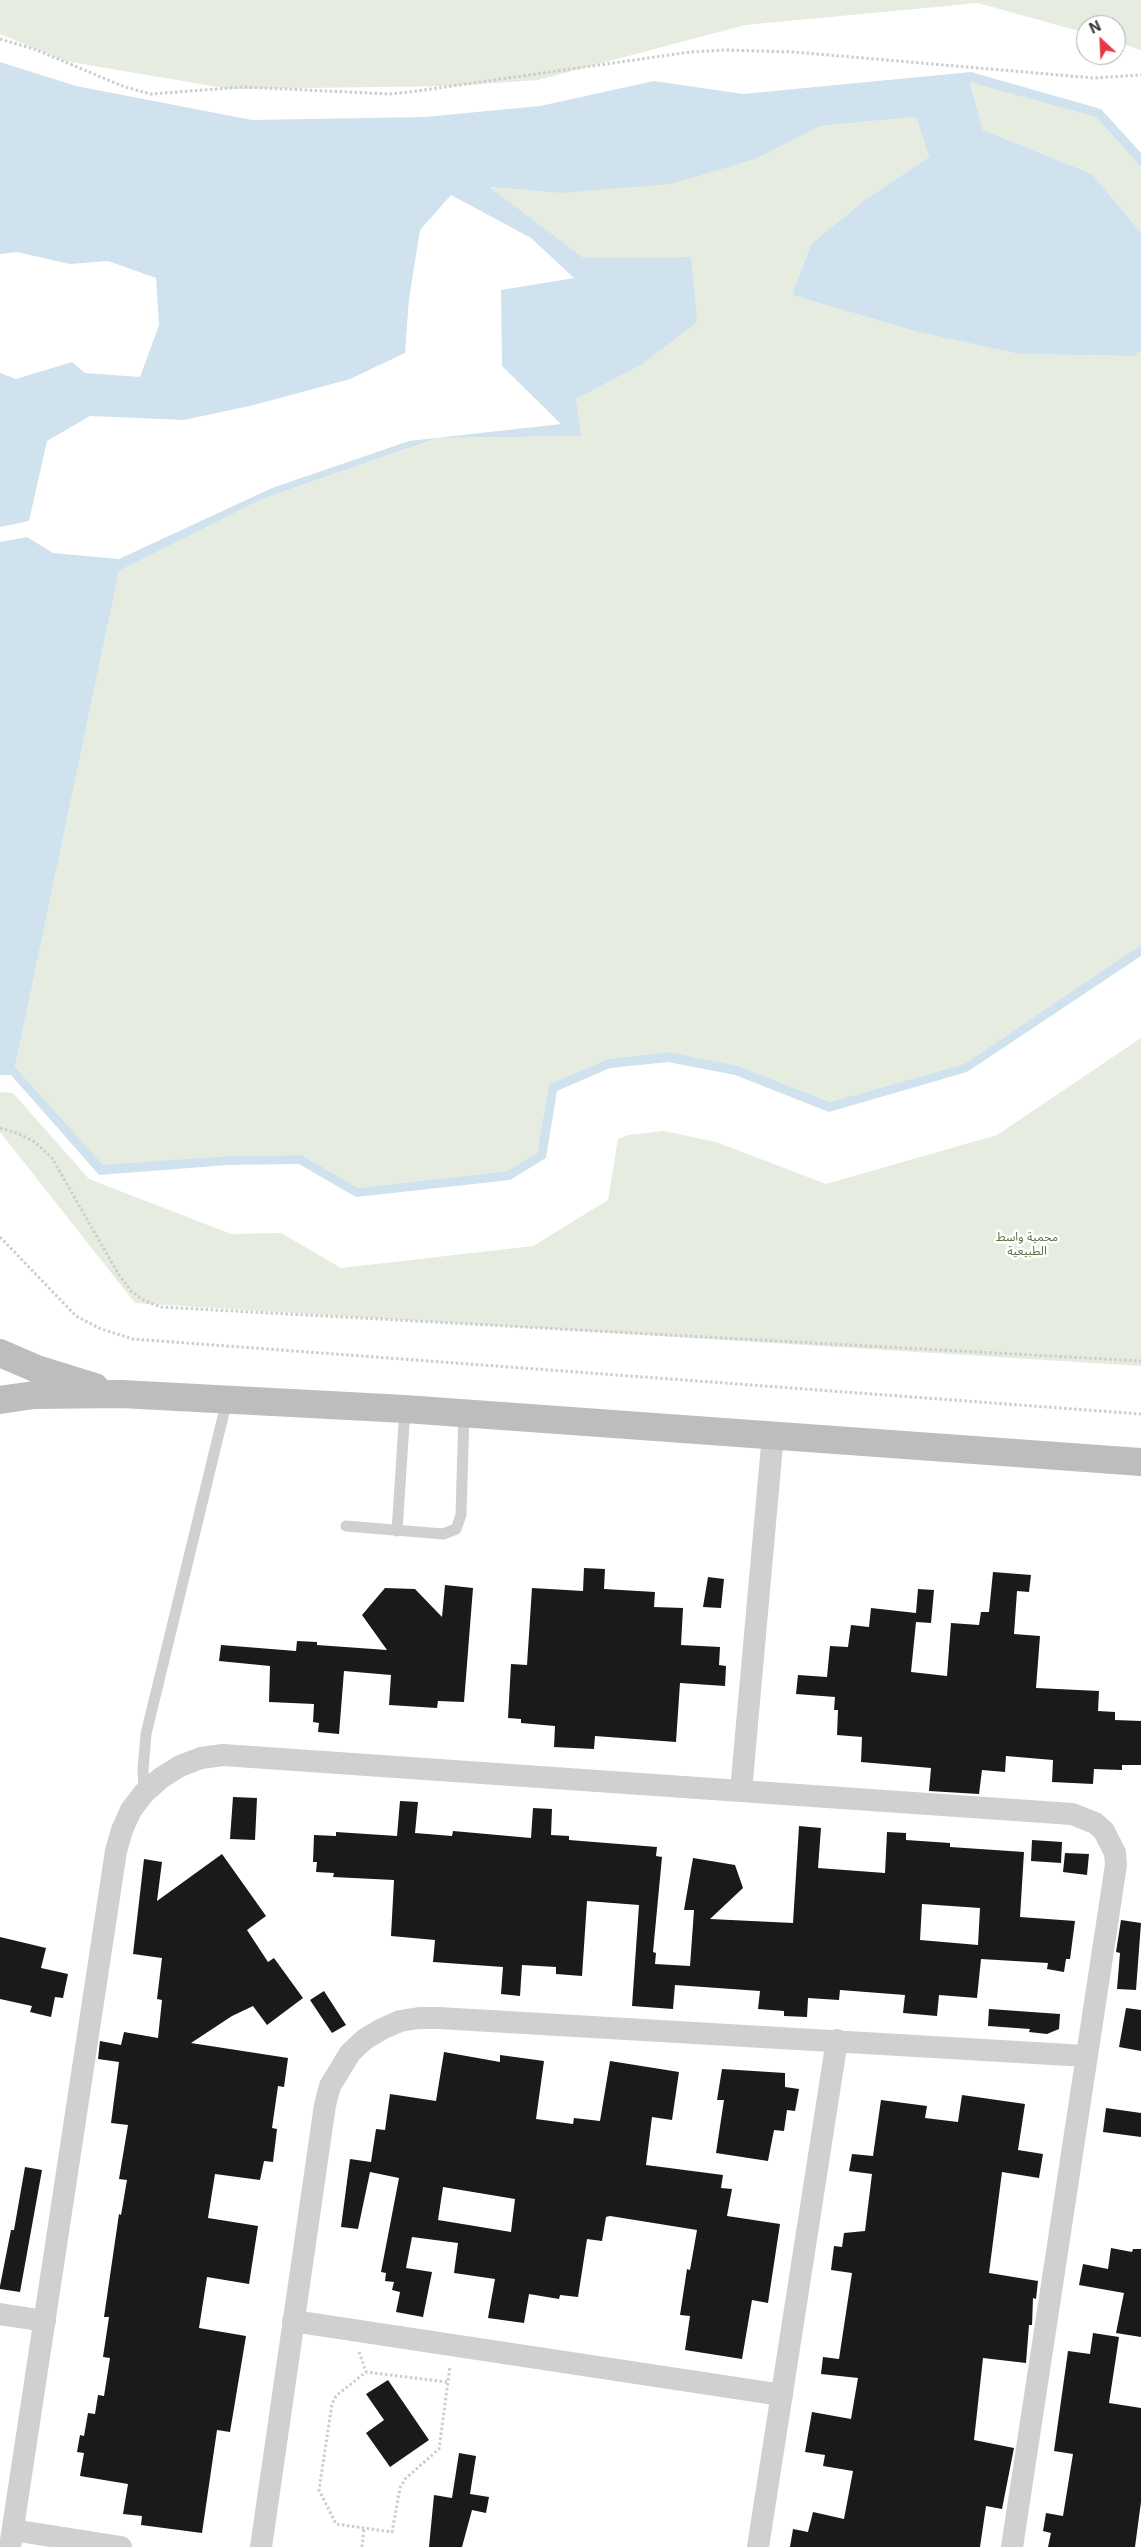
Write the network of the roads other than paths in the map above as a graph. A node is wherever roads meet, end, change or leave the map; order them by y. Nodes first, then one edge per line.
1 (0, 1353) edge
2 (120, 1394) junction
3 (0, 1400) edge
4 (226, 1400) junction
5 (405, 1409) junction
6 (464, 1413) junction
7 (774, 1434) junction
8 (1141, 1462) edge
9 (346, 1526) dead end
10 (397, 1530) junction
11 (741, 1791) junction
12 (144, 1793) junction
13 (837, 2040) junction
14 (1086, 2056) junction
15 (0, 2314) edge
16 (44, 2321) junction
17 (293, 2321) junction
18 (782, 2395) junction
19 (12, 2539) edge
20 (121, 2547) edge
21 (261, 2547) edge
22 (758, 2547) edge
23 (1012, 2547) edge

1 - 2 main road
2 - 3 main road
2 - 4 main road
4 - 5 main road
4 - 12 lane
5 - 6 main road
5 - 10 lane
6 - 7 main road
6 - 10 lane
7 - 8 main road
7 - 11 street
9 - 10 lane
11 - 12 street
11 - 14 street
12 - 16 street
13 - 14 street
13 - 17 street
13 - 18 street
14 - 23 street
15 - 16 street
16 - 19 street
17 - 18 street
17 - 21 street
18 - 22 street
19 - 20 street

